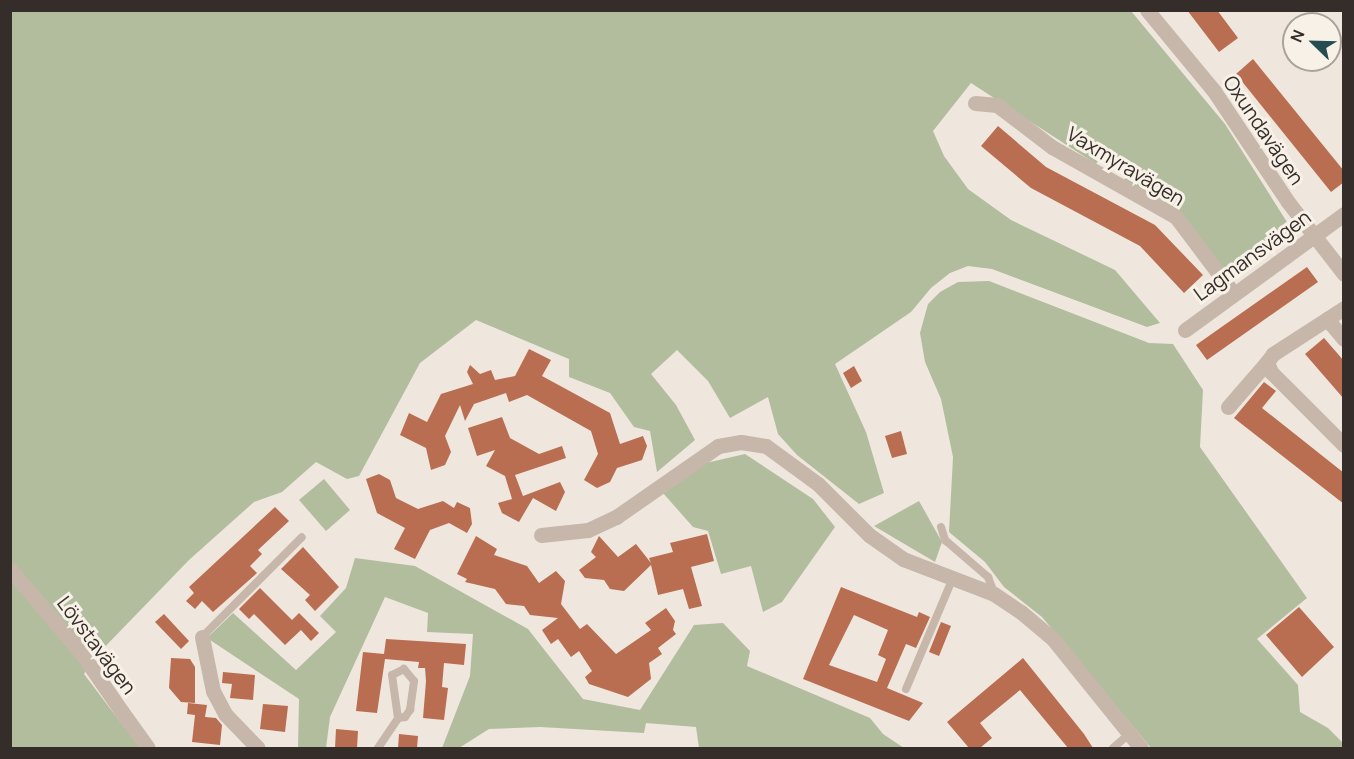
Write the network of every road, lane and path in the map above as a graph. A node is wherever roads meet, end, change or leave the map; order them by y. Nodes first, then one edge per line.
1 (1147, 10) edge
2 (975, 103) dead end
3 (1344, 214) edge
4 (1312, 237) junction
5 (1344, 274) edge
6 (1234, 294) junction
7 (1344, 308) edge
8 (1327, 319) junction
9 (1185, 330) dead end
10 (1344, 339) edge
11 (1267, 362) junction
12 (1228, 407) dead end
13 (1344, 445) edge
14 (941, 527) dead end
15 (541, 535) dead end
16 (302, 537) dead end
17 (10, 569) edge
18 (953, 578) junction
19 (994, 594) junction
20 (202, 637) joint
21 (906, 689) dead end
22 (398, 718) junction
23 (1129, 734) junction
24 (148, 748) edge
25 (258, 748) edge
26 (378, 748) edge
27 (1113, 748) edge
28 (1141, 748) edge

1 - 4 street, Oxundavägen
2 - 6 street, Vaxmyravägen
3 - 4 street, Lagmansvägen
4 - 5 street, Oxundavägen
4 - 6 street, Lagmansvägen
6 - 9 street, Lagmansvägen
7 - 8 street
8 - 10 street
8 - 11 street
11 - 12 street
11 - 13 street
14 - 19 lane
15 - 18 street
16 - 20 lane
17 - 24 street, Lövstavägen
18 - 19 street
18 - 21 lane
19 - 23 street
20 - 25 street
22 - 22 lane
22 - 26 lane
23 - 27 lane
23 - 28 street

